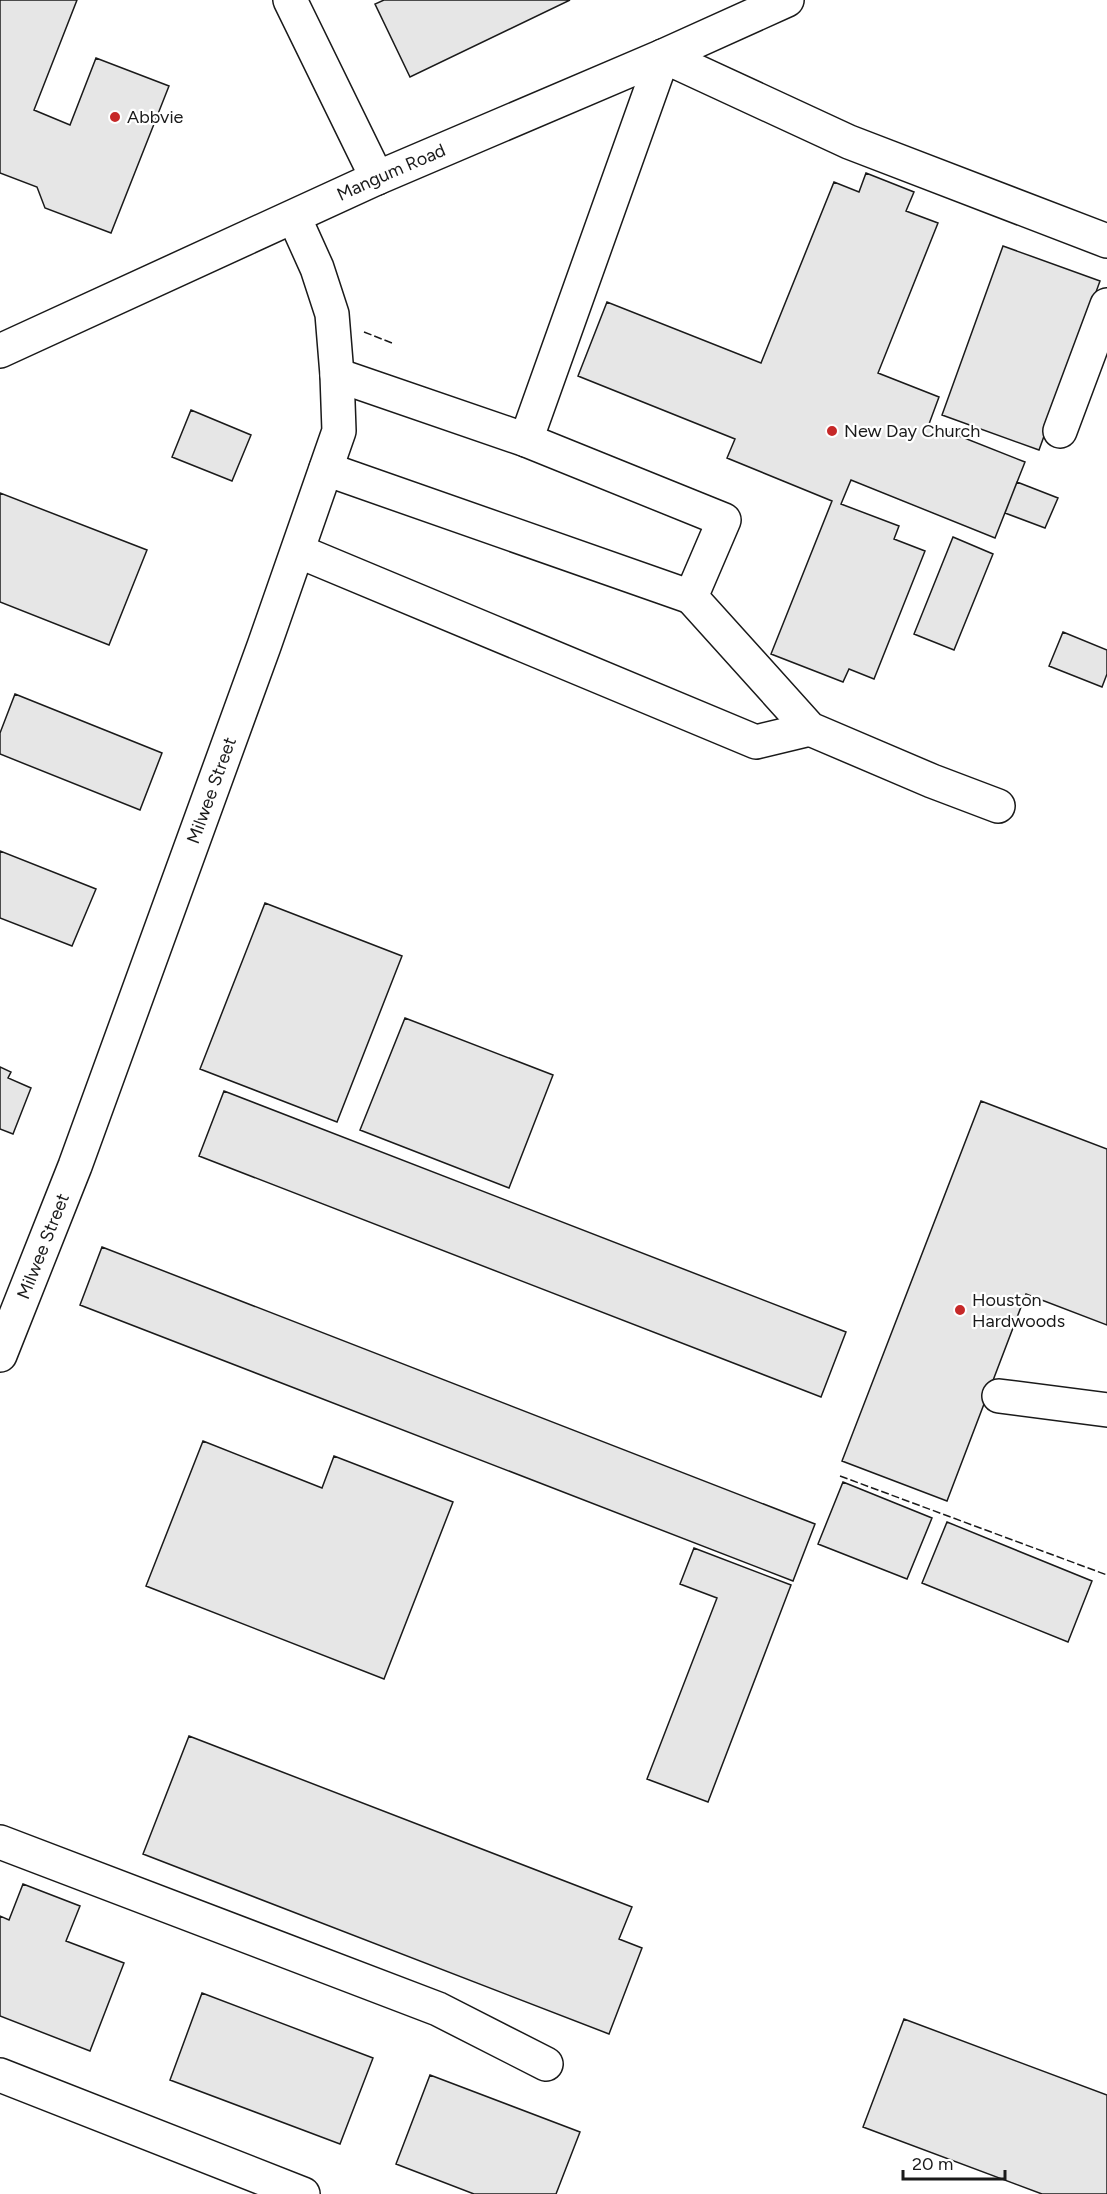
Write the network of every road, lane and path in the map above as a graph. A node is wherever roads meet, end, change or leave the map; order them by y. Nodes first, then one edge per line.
1 (290, 0) edge
2 (787, 0) edge
3 (663, 56) junction
4 (378, 178) junction
5 (294, 217) junction
6 (1107, 241) edge
7 (1103, 325) edge
8 (0, 351) edge
9 (337, 375) junction
10 (1060, 431) dead end
11 (526, 440) junction
12 (326, 469) junction
13 (298, 551) junction
14 (691, 597) junction
15 (810, 729) junction
16 (998, 806) dead end
17 (0, 1355) edge
18 (999, 1396) dead end
19 (1107, 1410) edge
20 (0, 1842) edge
21 (546, 2064) dead end
22 (0, 2075) edge
23 (303, 2194) edge

1 - 4 street
2 - 3 street, Mangum Road
3 - 4 street, Mangum Road
3 - 6 street
3 - 11 street
4 - 5 street, Mangum Road
5 - 8 street, Mangum Road
5 - 9 street, Milwee Street
7 - 10 street
9 - 11 street
9 - 12 street, Milwee Street
11 - 14 street
12 - 13 street, Milwee Street
12 - 14 street
13 - 15 street
13 - 17 street, Milwee Street
14 - 15 street
15 - 16 street
18 - 19 street
20 - 21 street
22 - 23 street

